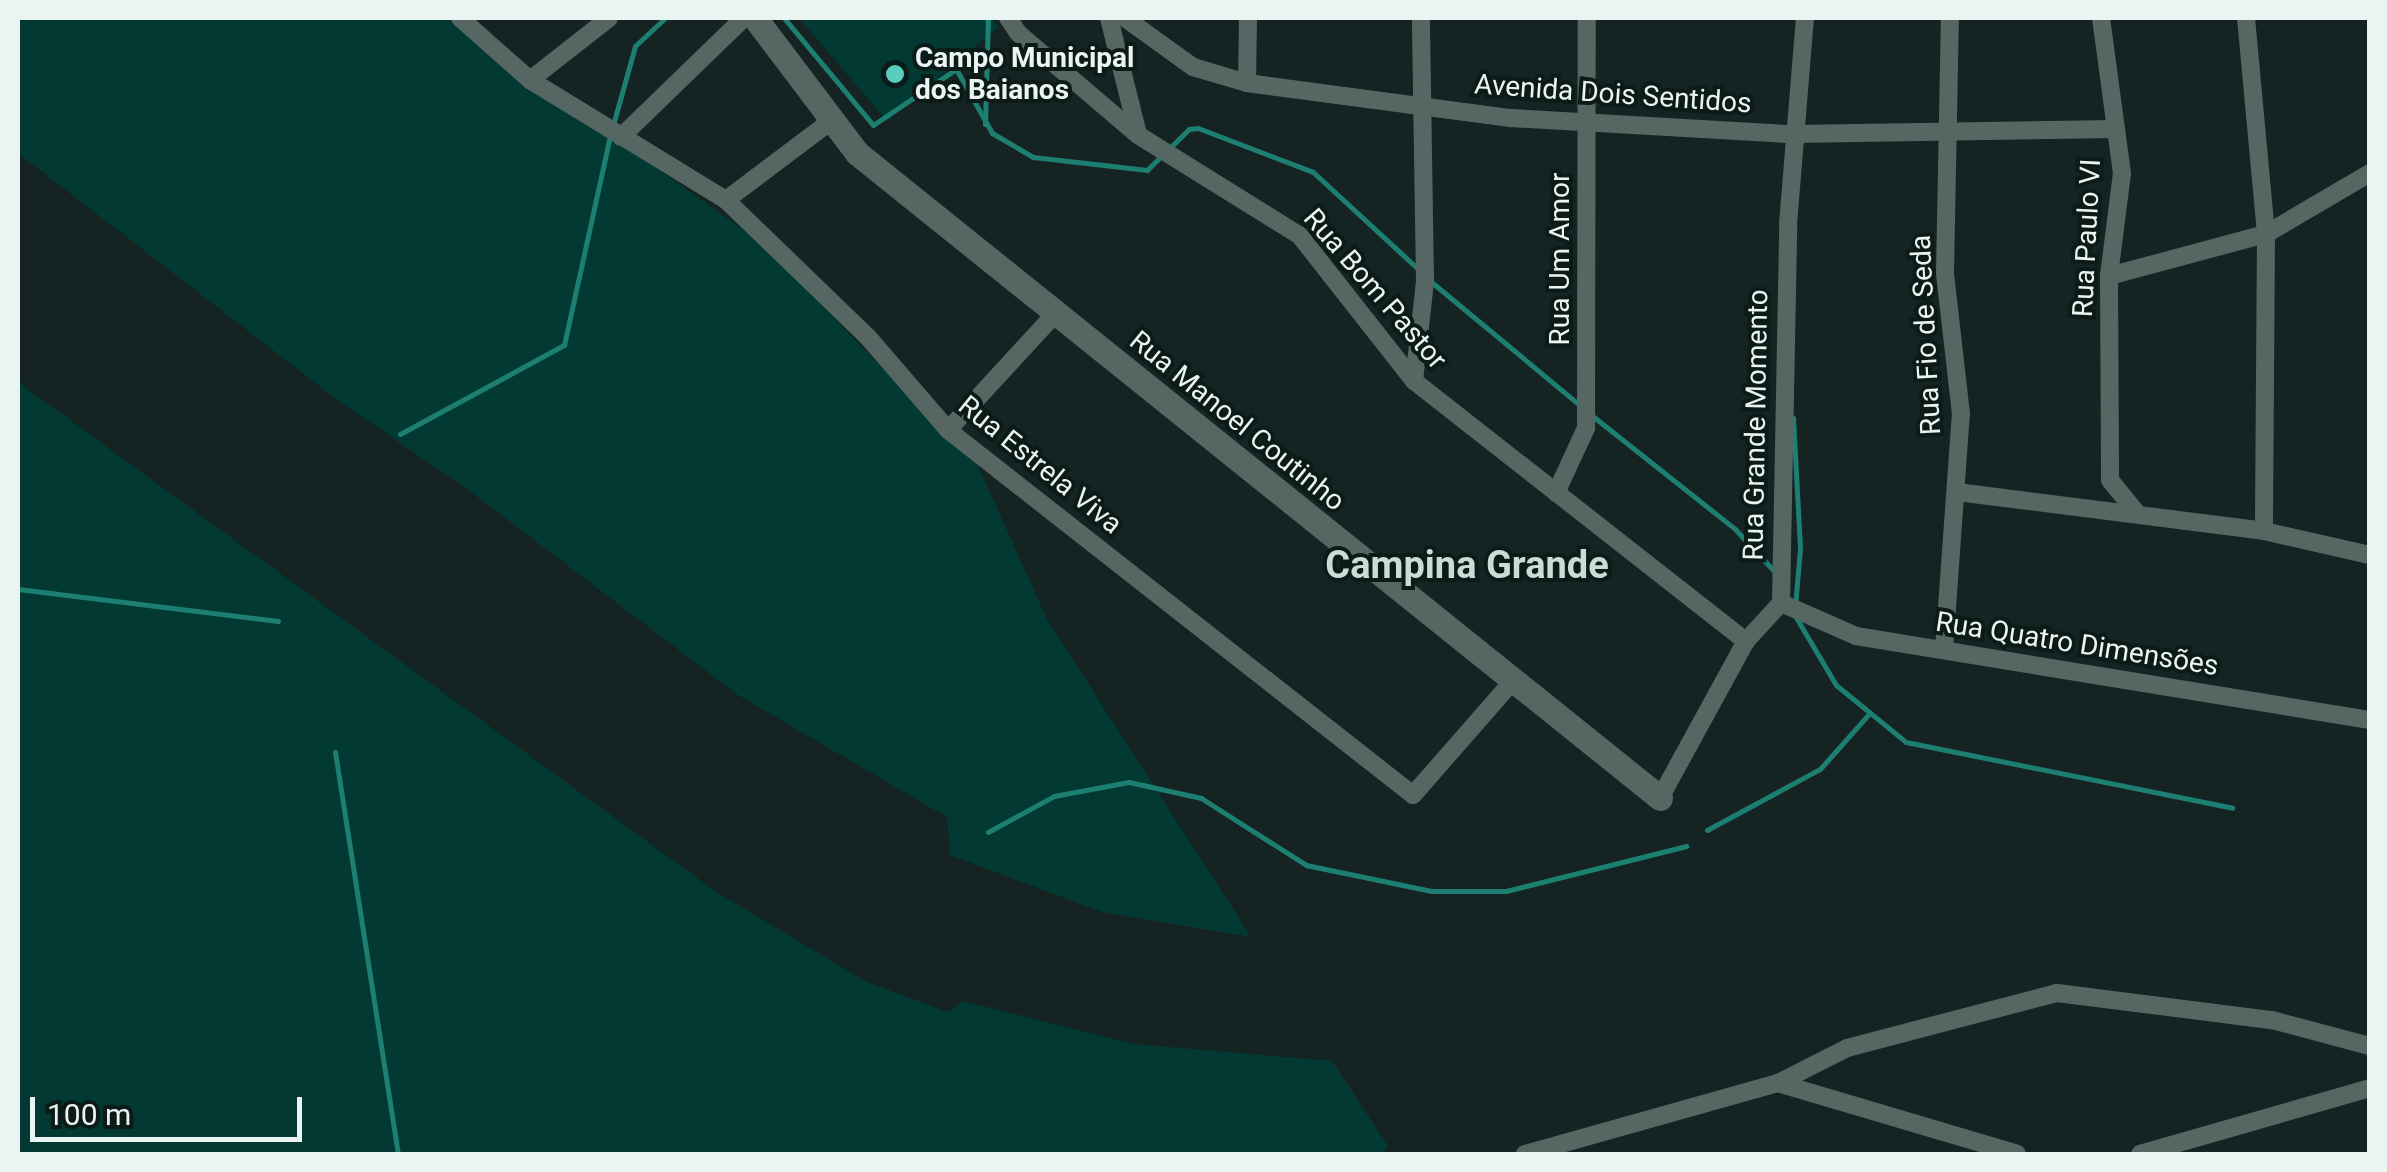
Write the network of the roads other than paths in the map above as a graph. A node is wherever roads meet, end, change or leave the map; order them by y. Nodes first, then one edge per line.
1 (460, 18) edge
2 (609, 18) edge
3 (744, 18) edge
4 (756, 18) edge
5 (1008, 18) edge
6 (1108, 18) edge
7 (1125, 18) edge
8 (1248, 18) edge
9 (1422, 18) edge
10 (1588, 18) edge
11 (1805, 18) edge
12 (1950, 18) edge
13 (2101, 18) edge
14 (2246, 18) edge
15 (530, 80) junction
16 (1247, 83) junction
17 (1424, 107) junction
18 (832, 120) junction
19 (1588, 123) junction
20 (2116, 129) junction
21 (1792, 134) junction
22 (1138, 135) junction
23 (1950, 136) junction
24 (621, 137) junction
25 (2370, 173) edge
26 (726, 200) junction
27 (2266, 234) junction
28 (2109, 276) junction
29 (1056, 313) junction
30 (1414, 381) junction
31 (948, 430) junction
32 (1957, 492) junction
33 (1556, 493) junction
34 (2136, 512) junction
35 (2264, 531) junction
36 (2370, 555) edge
37 (1781, 603) junction
38 (1746, 641) junction
39 (1944, 649) junction
40 (1512, 682) junction
41 (2370, 720) edge
42 (1660, 798) joint
43 (2370, 1046) edge
44 (1778, 1084) junction
45 (2370, 1088) edge
46 (1525, 1154) edge
47 (2018, 1154) edge
48 (2140, 1154) edge

1 - 15 street, Rua Estrela Viva
2 - 15 street
3 - 24 street
4 - 18 street, Rua Manoel Coutinho
5 - 22 street, Rua Bom Pastor
6 - 22 street
7 - 16 street, Avenida Dois Sentidos
8 - 16 street
9 - 17 street
10 - 19 street, Rua Um Amor
11 - 21 street, Rua Grande Momento
12 - 23 street, Rua Fio de Seda
13 - 20 street, Rua Paulo VI
14 - 27 street
15 - 24 street, Rua Estrela Viva
16 - 17 street, Avenida Dois Sentidos
17 - 19 street, Avenida Dois Sentidos
17 - 30 street
18 - 26 street
18 - 29 street, Rua Manoel Coutinho
19 - 21 street, Avenida Dois Sentidos
19 - 33 street, Rua Um Amor
20 - 23 street, Avenida Dois Sentidos
20 - 28 street, Rua Paulo VI
21 - 23 street, Avenida Dois Sentidos
21 - 37 street, Rua Grande Momento
22 - 30 street, Rua Bom Pastor
23 - 32 street, Rua Fio de Seda
24 - 26 street, Rua Estrela Viva
25 - 27 street
26 - 31 street, Rua Estrela Viva
27 - 28 street
27 - 35 street
28 - 34 street, Rua Paulo VI
29 - 31 street
29 - 40 street, Rua Manoel Coutinho
30 - 33 street, Rua Bom Pastor
31 - 40 street, Rua Estrela Viva
32 - 34 street
32 - 39 street, Rua Fio de Seda
33 - 38 street, Rua Bom Pastor
34 - 35 street
35 - 36 street
37 - 38 street
37 - 39 street, Rua Quatro Dimensões
38 - 42 street
39 - 41 street, Rua Quatro Dimensões
40 - 42 street, Rua Manoel Coutinho
43 - 44 street
44 - 46 street
44 - 47 street
45 - 48 street

